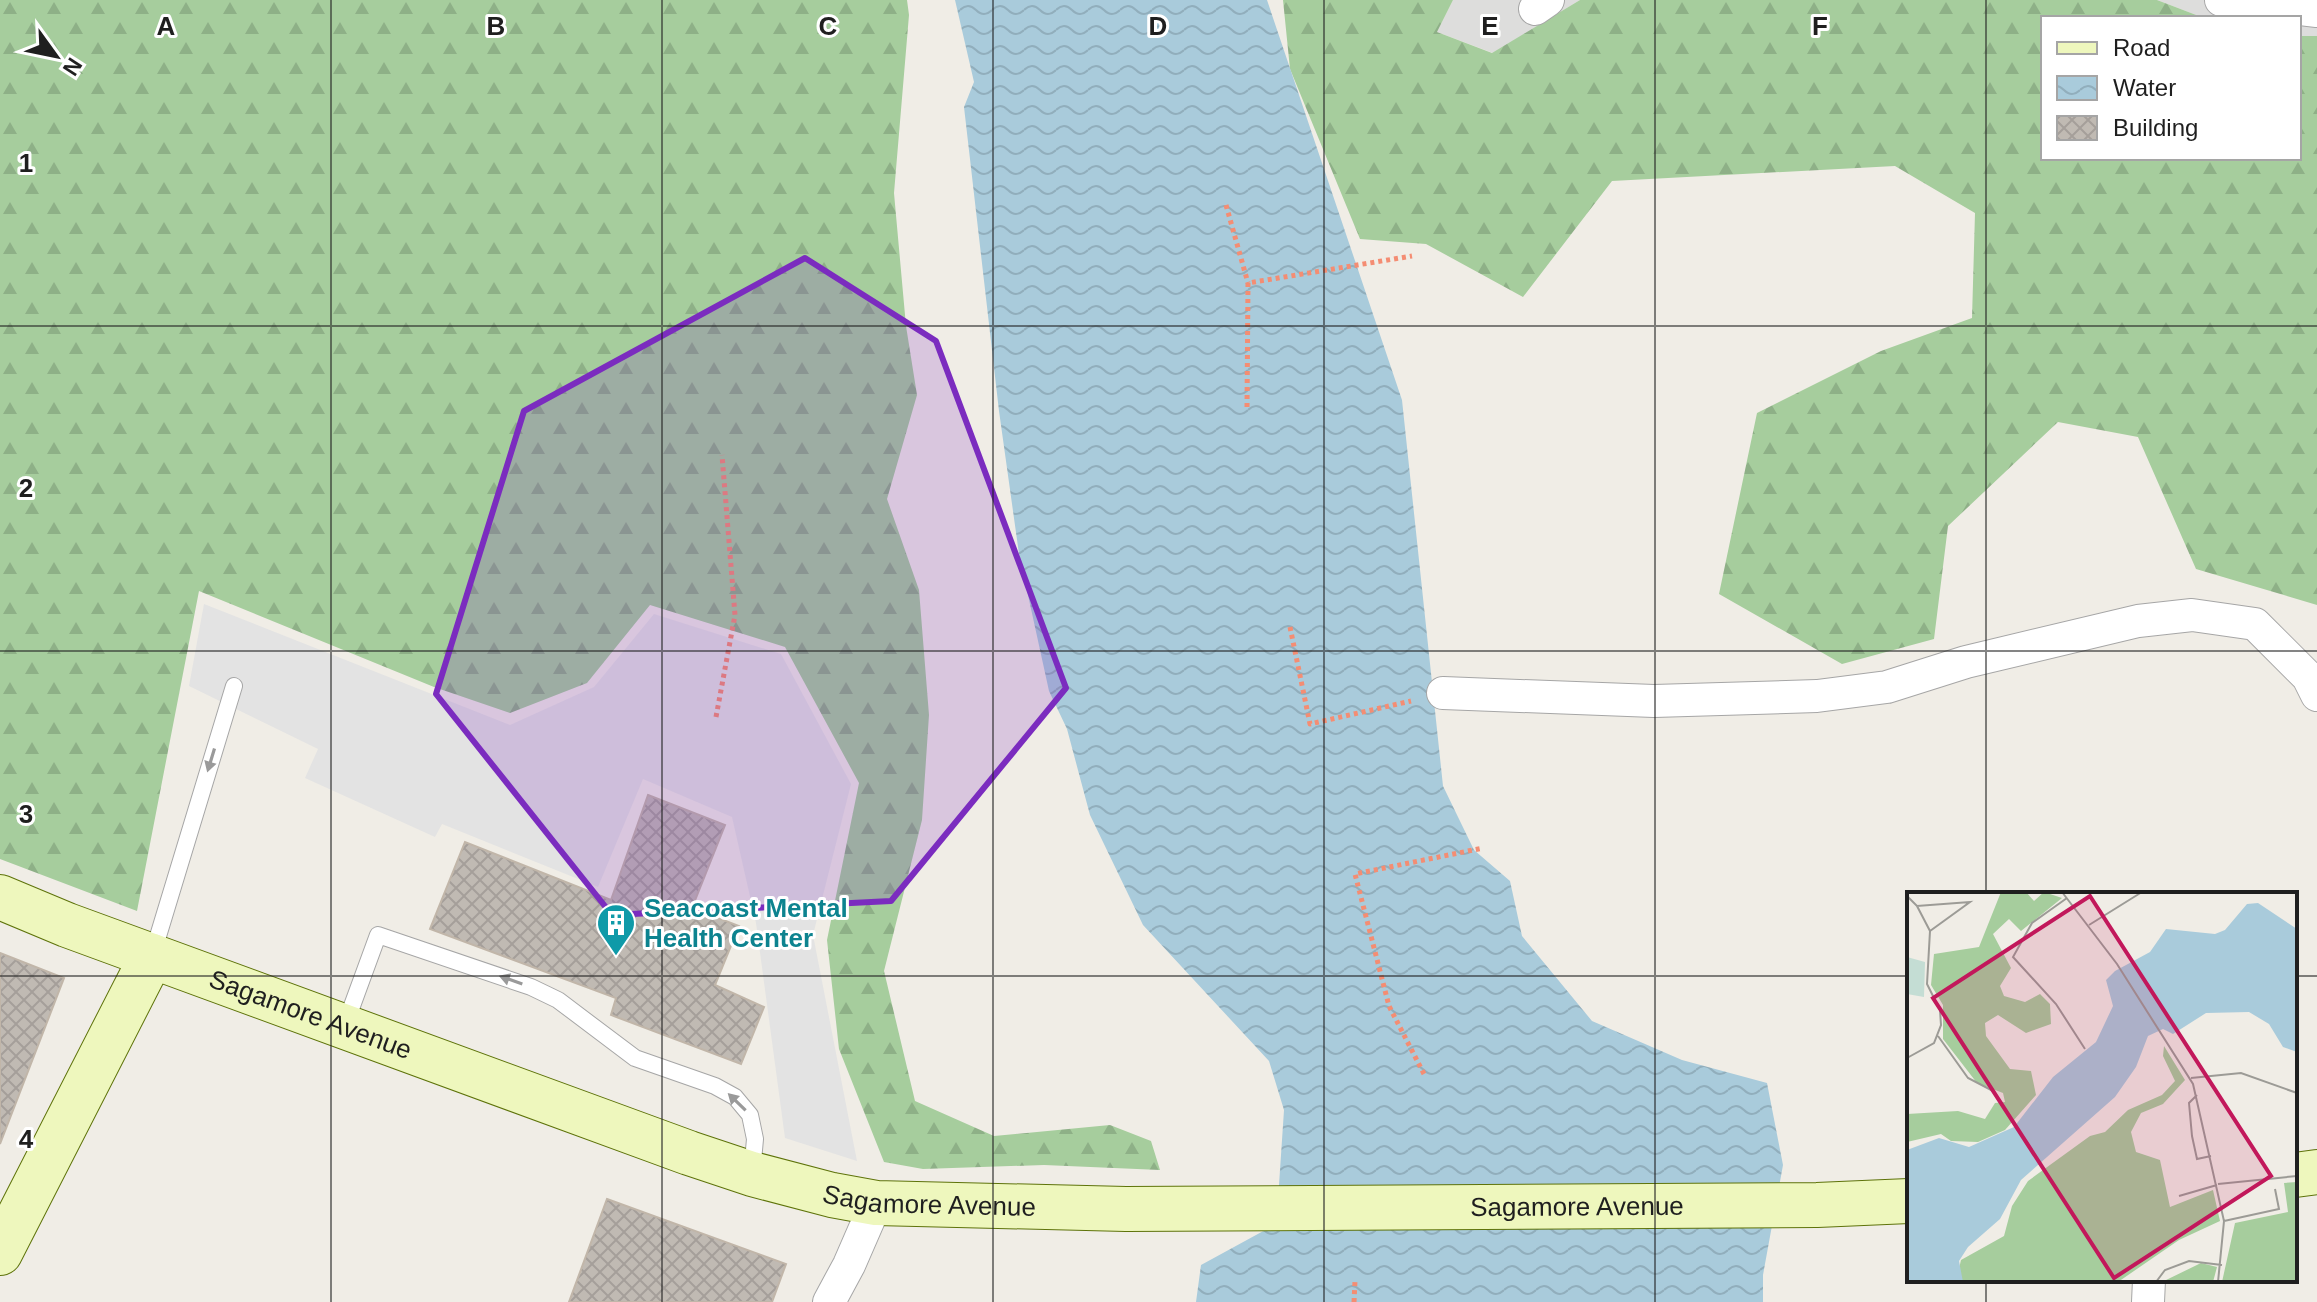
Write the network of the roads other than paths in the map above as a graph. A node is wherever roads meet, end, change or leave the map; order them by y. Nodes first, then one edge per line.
1 (2221, 0) edge
2 (2317, 11) edge
3 (234, 686) dead end
4 (1443, 693) road end
5 (2317, 695) edge
6 (0, 897) edge
7 (152, 956) junction
8 (345, 1027) junction
9 (2317, 1172) edge
10 (752, 1174) junction
11 (2297, 1175) edge
12 (1907, 1201) edge
13 (876, 1203) junction
14 (0, 1253) edge
15 (2149, 1282) edge
16 (829, 1302) edge
17 (2148, 1302) edge

1 - 2 street
3 -> 7 lane
4 - 5 street
6 - 7 main road, Sagamore Avenue
7 - 8 main road, Sagamore Avenue
7 - 14 main road
8 - 10 main road, Sagamore Avenue
10 -> 8 lane
9 - 11 main road
10 - 13 main road, Sagamore Avenue
12 - 13 main road, Sagamore Avenue
13 - 16 street
15 - 17 street

